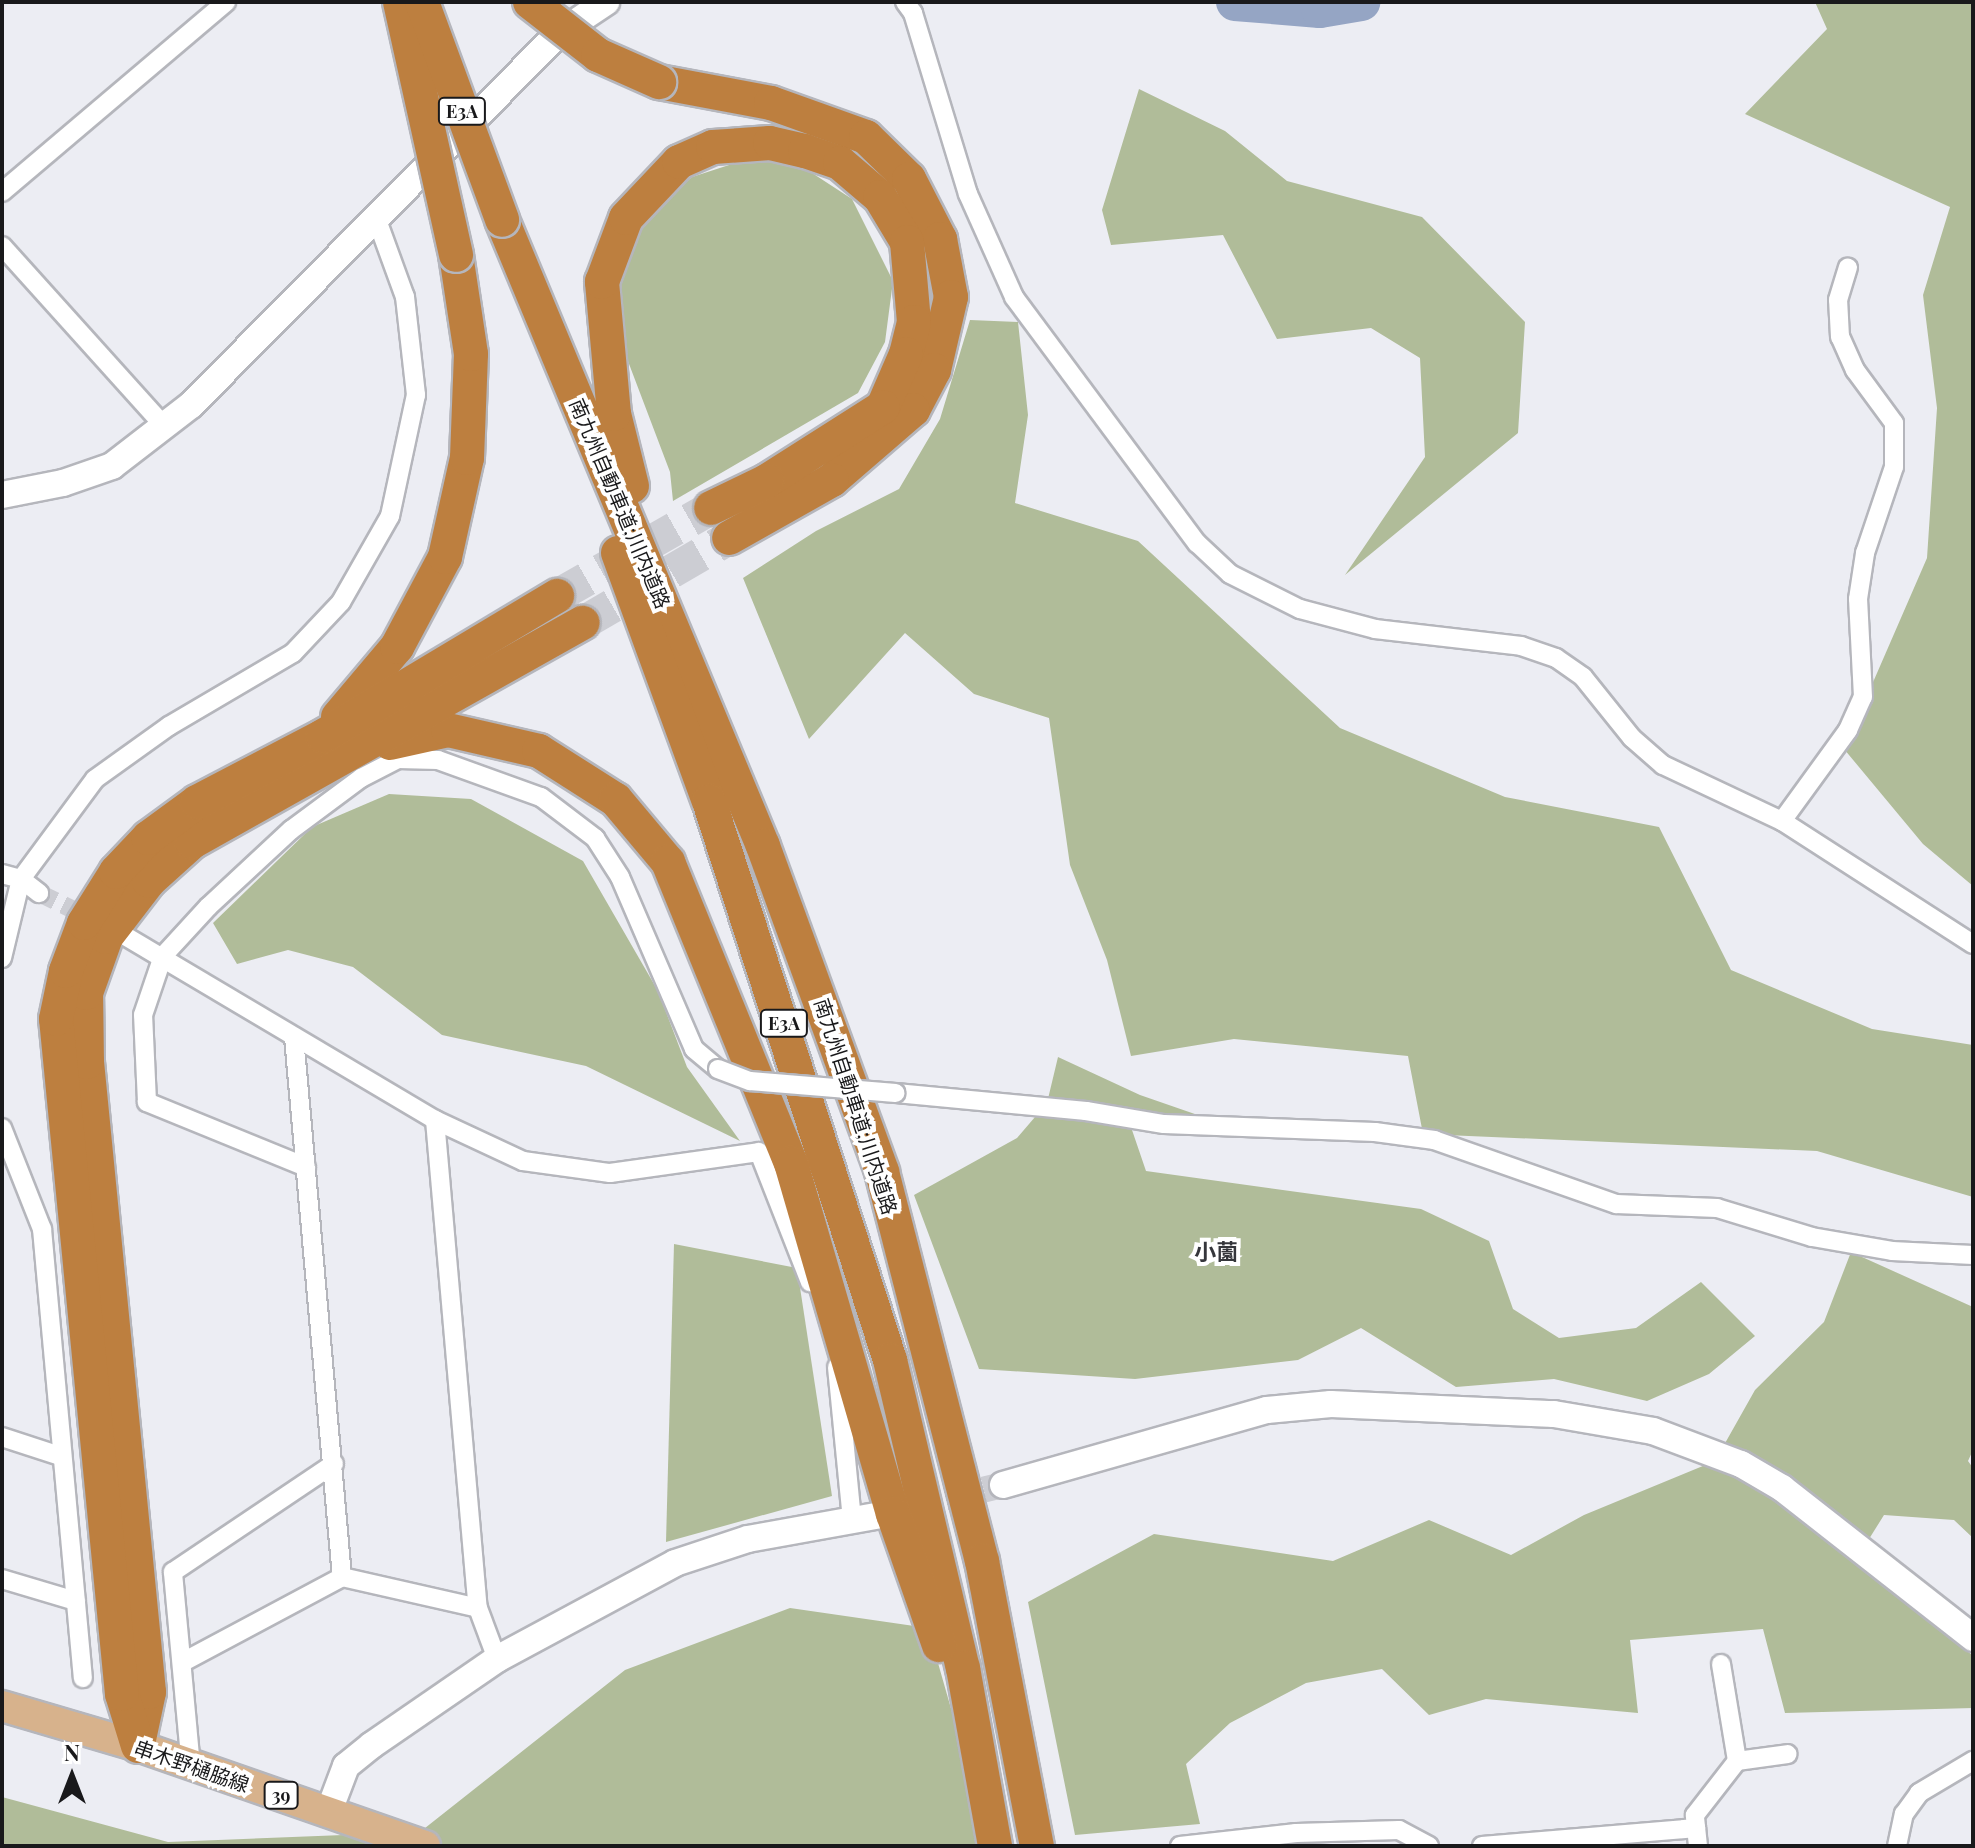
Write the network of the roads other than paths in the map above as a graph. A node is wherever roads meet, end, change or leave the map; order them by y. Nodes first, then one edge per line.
1 (226, 2) edge
2 (400, 2) edge
3 (422, 2) edge
4 (530, 2) edge
5 (606, 2) edge
6 (905, 2) edge
7 (2, 192) edge
8 (377, 220) junction
9 (502, 220) junction
10 (2, 246) edge
11 (1848, 267) dead end
12 (165, 427) junction
13 (2, 495) edge
14 (711, 508) tunnel mouth
15 (729, 538) tunnel mouth
16 (557, 596) tunnel mouth
17 (583, 623) tunnel mouth
18 (335, 745) junction
19 (1782, 821) junction
20 (2, 874) edge
21 (21, 879) junction
22 (39, 893) tunnel mouth
23 (127, 937) dead end
24 (1973, 944) edge
25 (163, 956) junction
26 (2, 958) edge
27 (814, 980) junction
28 (294, 1037) junction
29 (435, 1120) junction
30 (2, 1128) edge
31 (306, 1167) junction
32 (1973, 1255) edge
33 (2, 1437) edge
34 (60, 1456) junction
35 (334, 1464) junction
36 (1003, 1485) tunnel mouth
37 (881, 1515) tunnel mouth
38 (852, 1521) junction
39 (342, 1577) junction
40 (2, 1579) edge
41 (76, 1601) junction
42 (478, 1608) junction
43 (1973, 1638) edge
44 (497, 1659) junction
45 (183, 1662) junction
46 (1721, 1664) dead end
47 (83, 1678) dead end
48 (2, 1706) edge
49 (138, 1746) junction
50 (1788, 1754) dead end
51 (1737, 1761) junction
52 (1973, 1761) edge
53 (981, 1763) junction
54 (191, 1767) junction
55 (329, 1811) junction
56 (1697, 1837) edge
57 (425, 1846) edge
58 (995, 1846) edge
59 (1037, 1846) edge
60 (1180, 1846) edge
61 (1429, 1846) edge
62 (1482, 1846) edge
63 (1897, 1846) edge

1 - 7 street
2 - 18 highway, bridge
3 - 9 highway, 南九州自動車道;川内道路 / E3A, bridge
4 - 15 highway, bridge
5 - 8 street
6 - 19 street
8 - 12 street
8 - 21 street
9 - 27 highway, 南九州自動車道;川内道路 / E3A
9 - 53 highway, 南九州自動車道;川内道路 / E3A
10 - 12 street
11 - 19 street
12 - 13 street
14 - 27 highway
16 - 18 highway
17 - 18 highway
18 - 49 highway
18 - 53 highway
19 - 24 street
20 - 21 street
21 - 22 street
21 - 26 street
23 - 25 street
25 - 28 street
25 - 31 street
25 - 32 street, bridge
27 - 59 highway, 南九州自動車道;川内道路 / E3A
28 - 29 street
28 - 31 street
29 - 38 street
29 - 42 street
30 - 34 street
31 - 35 street
33 - 34 street
34 - 41 street
35 - 39 street
35 - 45 street
36 - 43 street
37 - 38 street
38 - 44 street
39 - 42 street
39 - 45 street
40 - 41 street
41 - 47 street
42 - 44 street
44 - 55 street
45 - 54 street
46 - 51 street
48 - 49 main road, 串木野樋脇線 / 39
49 - 54 main road, 串木野樋脇線 / 39
50 - 51 street
51 - 56 street
52 - 63 street
53 - 58 highway, 南九州自動車道;川内道路 / E3A
54 - 55 main road, 串木野樋脇線 / 39
55 - 57 main road, 串木野樋脇線 / 39
56 - 62 street
60 - 61 street

